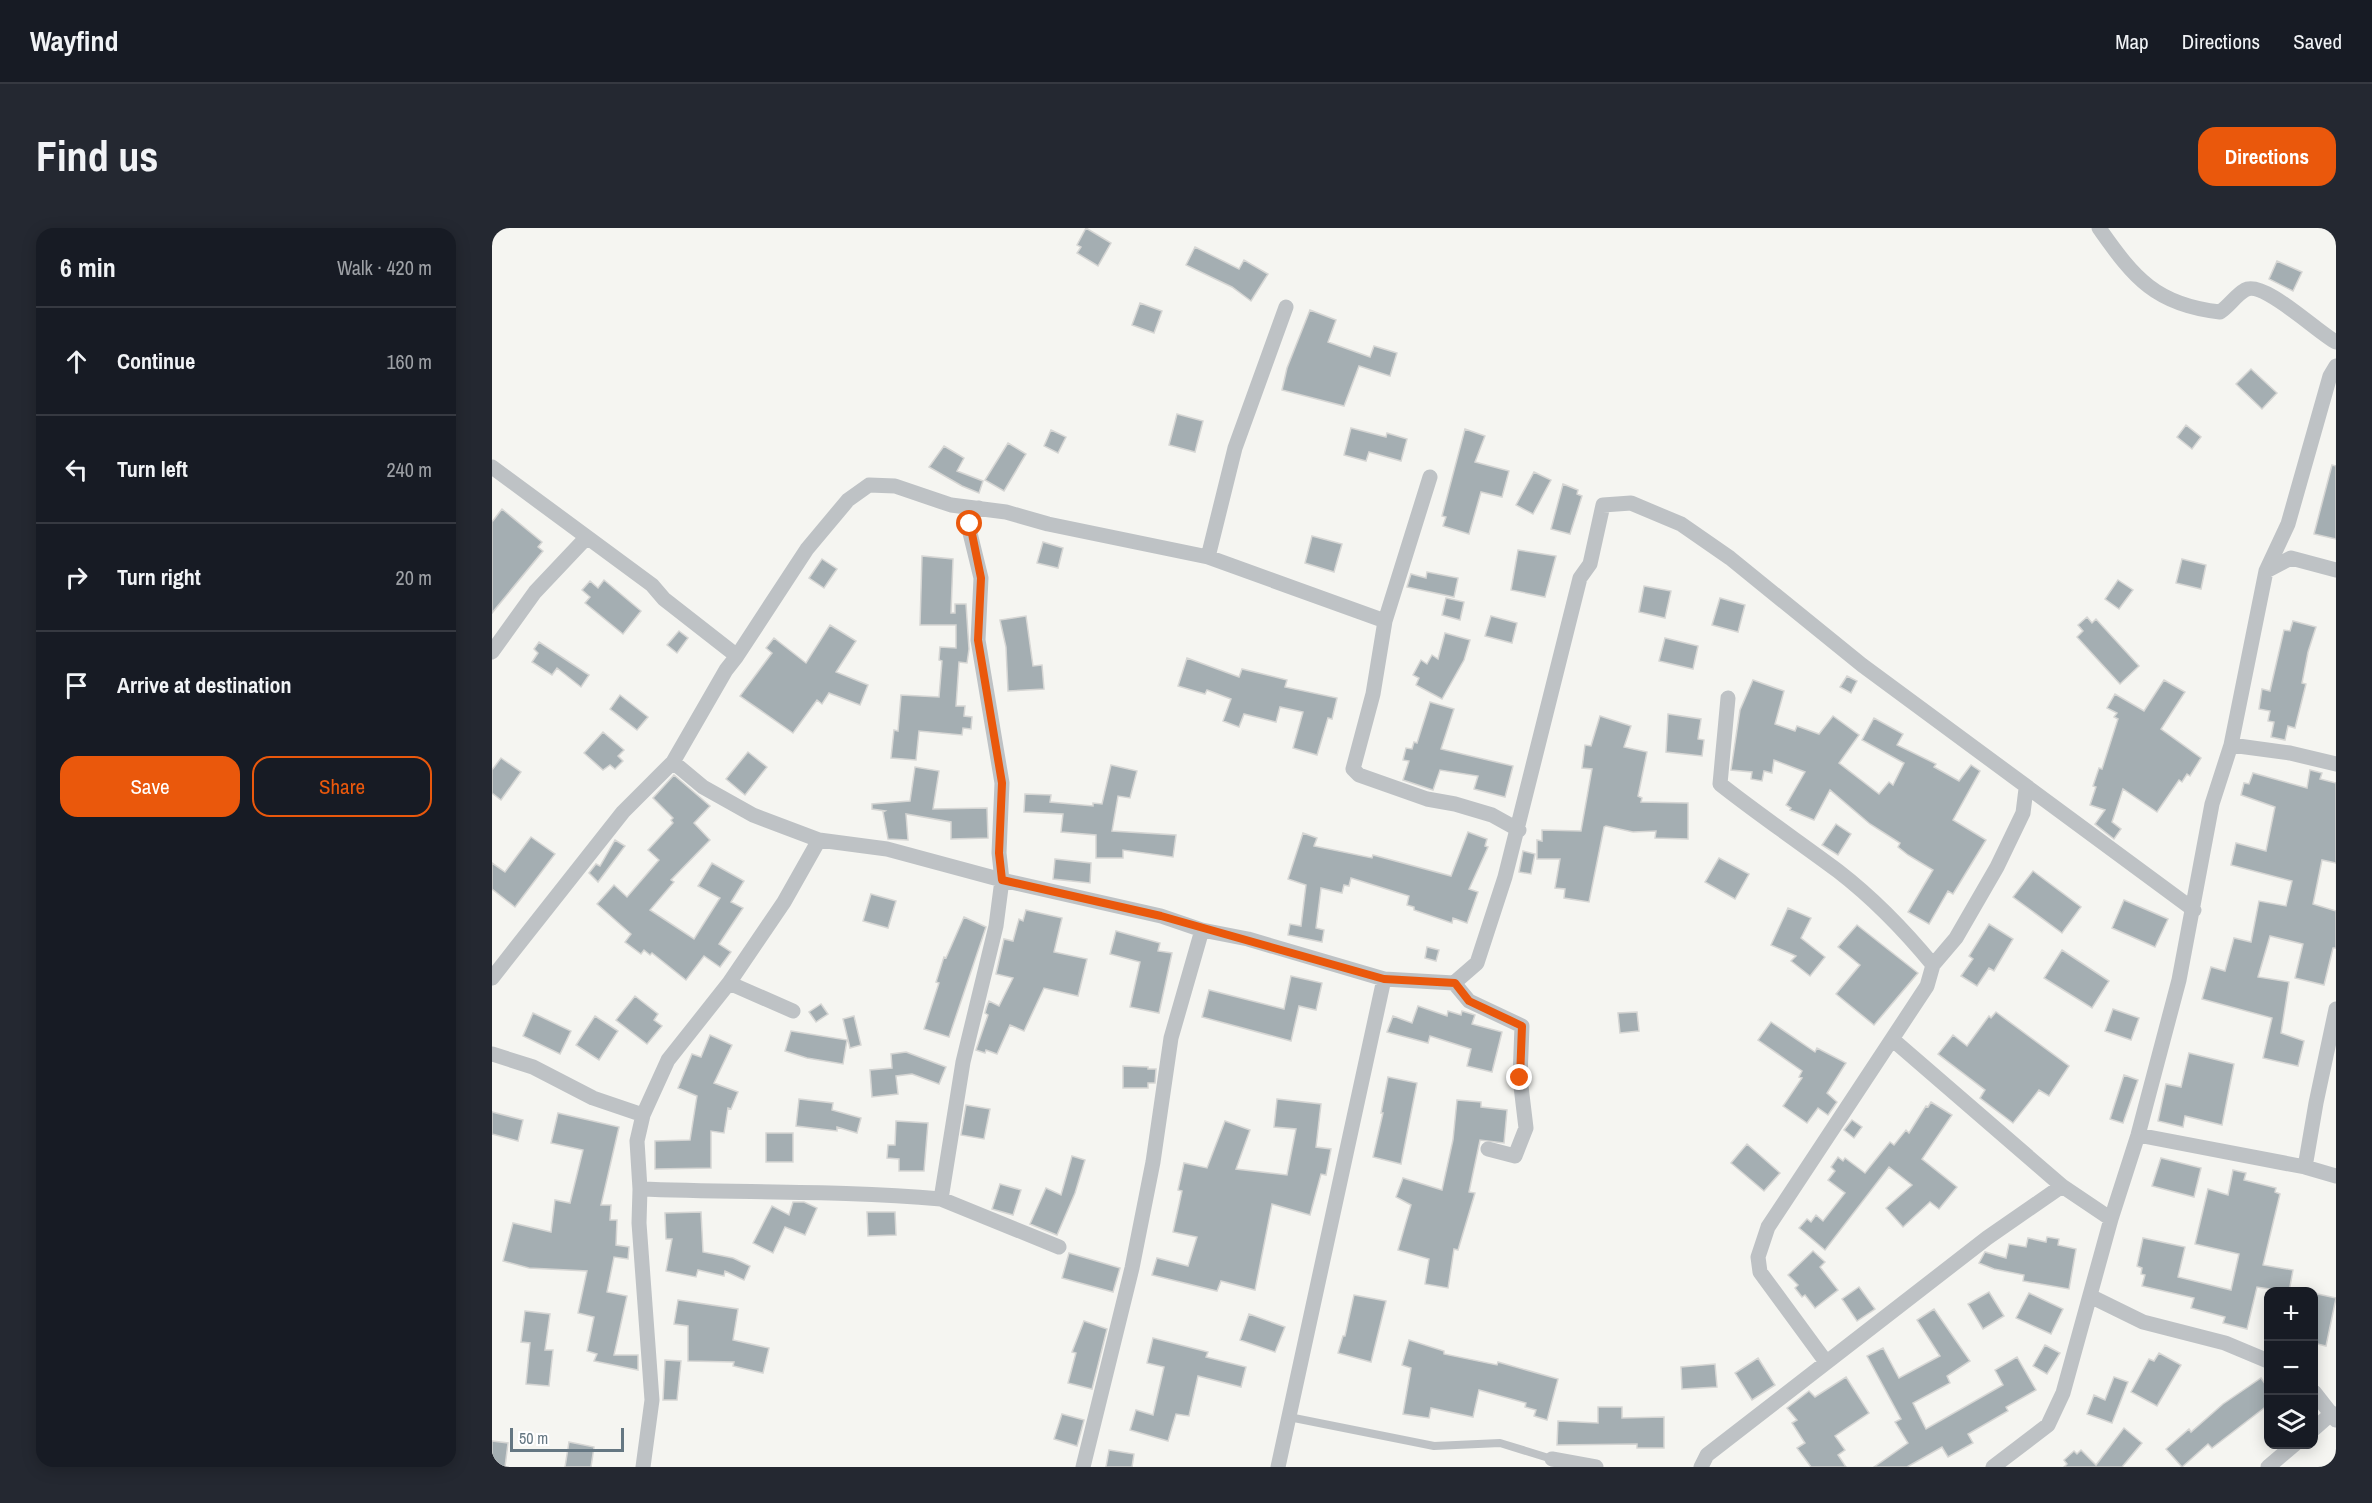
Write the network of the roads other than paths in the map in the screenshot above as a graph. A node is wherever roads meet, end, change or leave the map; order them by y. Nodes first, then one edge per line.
1 (2098, 228) edge
2 (1286, 307) dead end
3 (2336, 342) edge
4 (2336, 366) edge
5 (492, 467) edge
6 (1431, 477) dead end
7 (979, 508) junction
8 (587, 537) junction
9 (1208, 557) junction
10 (2336, 570) edge
11 (2266, 571) junction
12 (1385, 621) junction
13 (492, 652) edge
14 (737, 656) junction
15 (1728, 698) dead end
16 (2231, 745) junction
17 (673, 762) junction
18 (2336, 764) edge
19 (2026, 789) junction
20 (1519, 830) junction
21 (819, 840) junction
22 (1002, 880) junction
23 (2194, 910) junction
24 (1202, 930) junction
25 (1933, 965) junction
26 (492, 978) edge
27 (1384, 979) junction
28 (729, 983) junction
29 (1455, 983) junction
30 (2336, 1009) edge
31 (793, 1011) dead end
32 (1892, 1039) junction
33 (492, 1054) edge
34 (643, 1115) junction
35 (2138, 1135) junction
36 (1488, 1149) dead end
37 (2305, 1167) junction
38 (2336, 1176) edge
39 (2062, 1186) junction
40 (640, 1189) junction
41 (941, 1199) junction
42 (2111, 1218) junction
43 (1059, 1246) dead end
44 (2090, 1296) junction
45 (2264, 1359) edge
46 (1826, 1362) junction
47 (2316, 1395) edge
48 (2334, 1417) edge
49 (1290, 1418) junction
50 (2318, 1426) edge
51 (2289, 1449) edge
52 (1552, 1459) joint
53 (643, 1467) edge
54 (1083, 1467) edge
55 (1278, 1467) edge
56 (1596, 1467) edge
57 (1701, 1467) edge
58 (1993, 1467) edge
59 (2268, 1467) edge

1 - 3 street
2 - 9 street
4 - 11 street
5 - 8 street
6 - 12 street
7 - 9 street
7 - 14 street
7 - 22 street
8 - 13 street
8 - 14 street
9 - 12 street
10 - 11 street
11 - 16 street
12 - 20 street
14 - 17 street
15 - 25 street
16 - 18 street
16 - 23 street
17 - 21 street
17 - 26 street
19 - 20 street
19 - 23 street
19 - 25 street
20 - 29 street
21 - 22 street
21 - 28 street
22 - 24 street
22 - 41 street
23 - 35 street
24 - 27 street
24 - 54 street
25 - 32 street
27 - 29 street
27 - 49 street
28 - 31 street
28 - 34 street
29 - 36 street
30 - 37 street
32 - 39 street
32 - 46 street
33 - 34 street
34 - 40 street
35 - 37 street
35 - 42 street
37 - 38 street
39 - 42 street
39 - 46 street
40 - 41 street
40 - 53 street
41 - 43 street
42 - 44 street
44 - 45 street
44 - 58 street
46 - 57 street
47 - 48 street
48 - 50 street
49 - 52 lane
49 - 55 street
51 - 59 street
52 - 56 street

